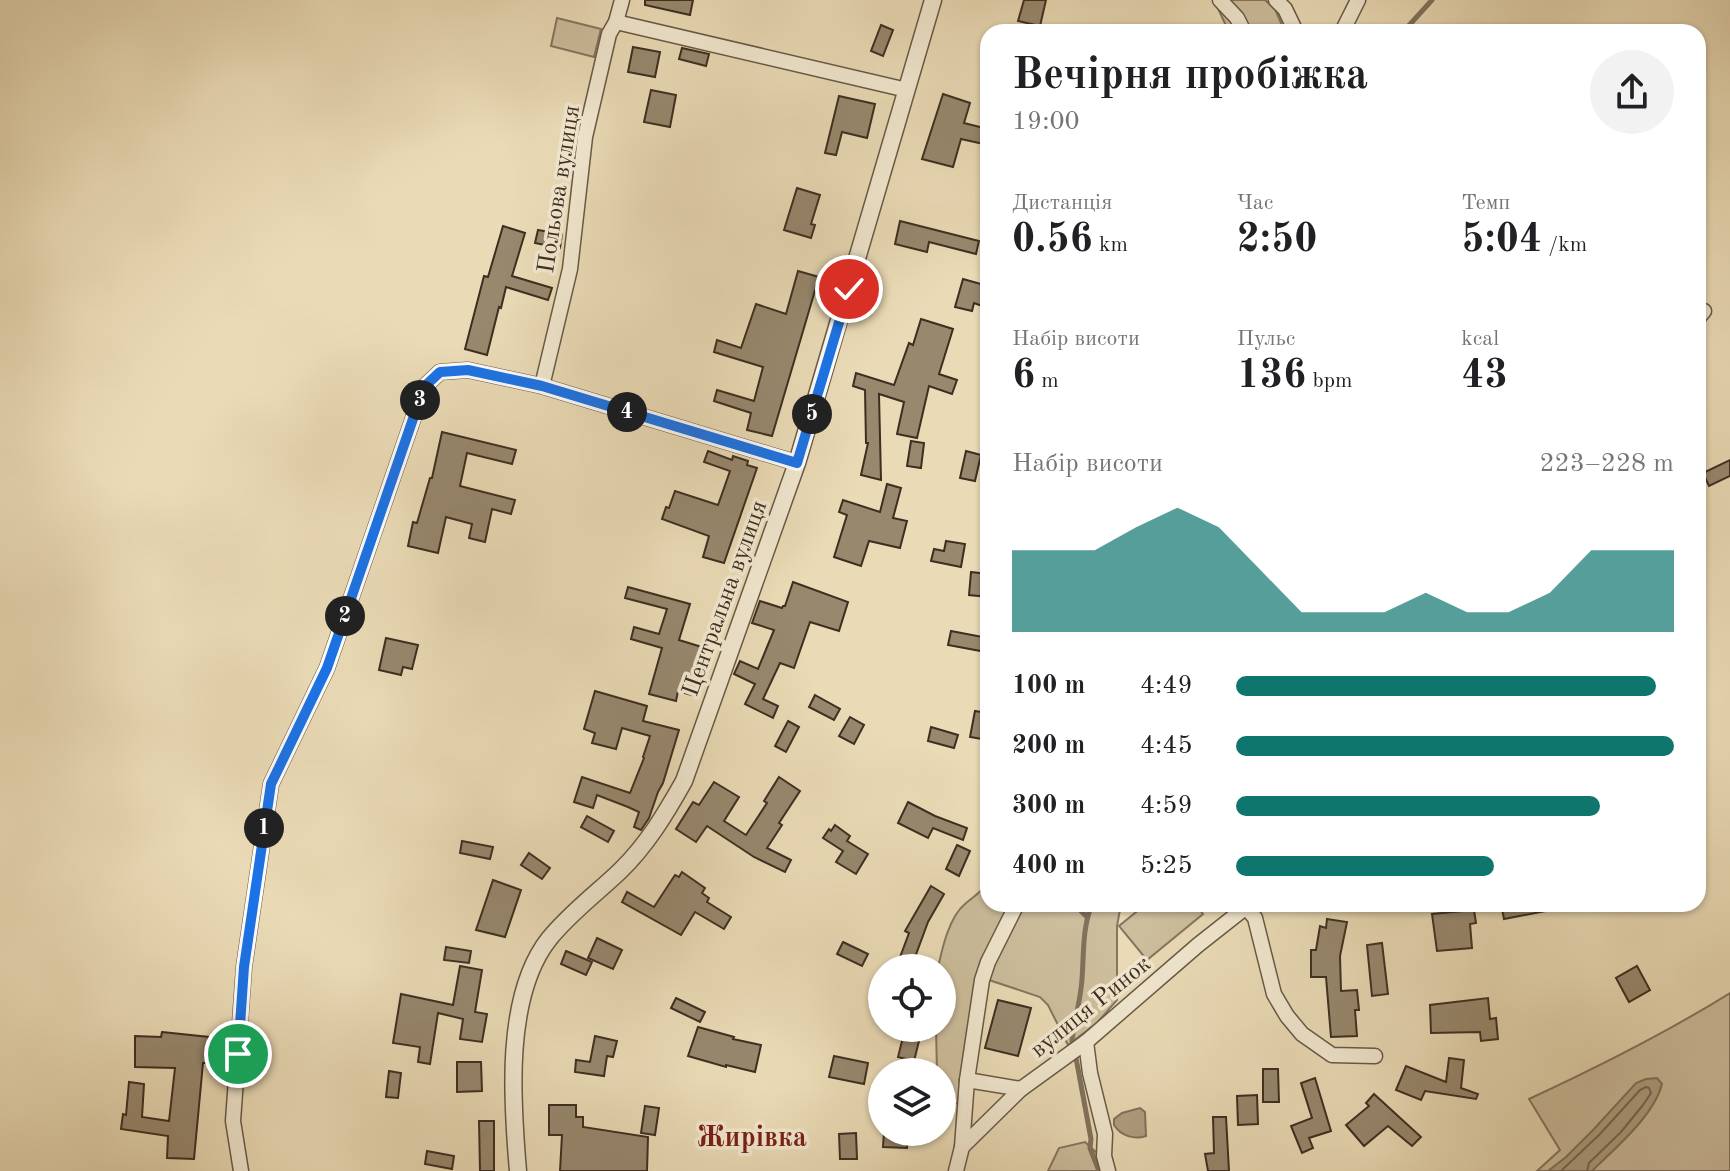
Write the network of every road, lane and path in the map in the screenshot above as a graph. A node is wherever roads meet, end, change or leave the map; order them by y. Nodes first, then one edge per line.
1 (622, 0) edge
2 (933, 0) edge
3 (1220, 0) edge
4 (1276, 0) edge
5 (1358, 0) edge
6 (616, 22) junction
7 (1240, 24) edge
8 (1292, 24) edge
9 (1346, 24) edge
10 (907, 90) junction
11 (542, 386) junction
12 (797, 463) junction
13 (1013, 912) edge
14 (1240, 912) edge
15 (1252, 912) edge
16 (1086, 1042) junction
17 (1375, 1056) dead end
18 (967, 1080) junction
19 (1021, 1089) junction
20 (962, 1147) junction
21 (241, 1171) edge
22 (518, 1171) edge
23 (956, 1171) edge
24 (1108, 1171) edge

1 - 6 street, Польова вулиця
2 - 10 street, Центральна вулиця
3 - 7 street
4 - 8 street
5 - 9 street
6 - 10 street
6 - 11 street, Польова вулиця
10 - 12 street, Центральна вулиця
11 - 12 street
11 - 21 street
12 - 22 street, Центральна вулиця
13 - 18 street
14 - 16 street, вулиця Ринок
15 - 17 street
16 - 19 street, вулиця Ринок
16 - 24 street
18 - 19 street
18 - 20 street
19 - 20 street, вулиця Ринок
20 - 23 street

